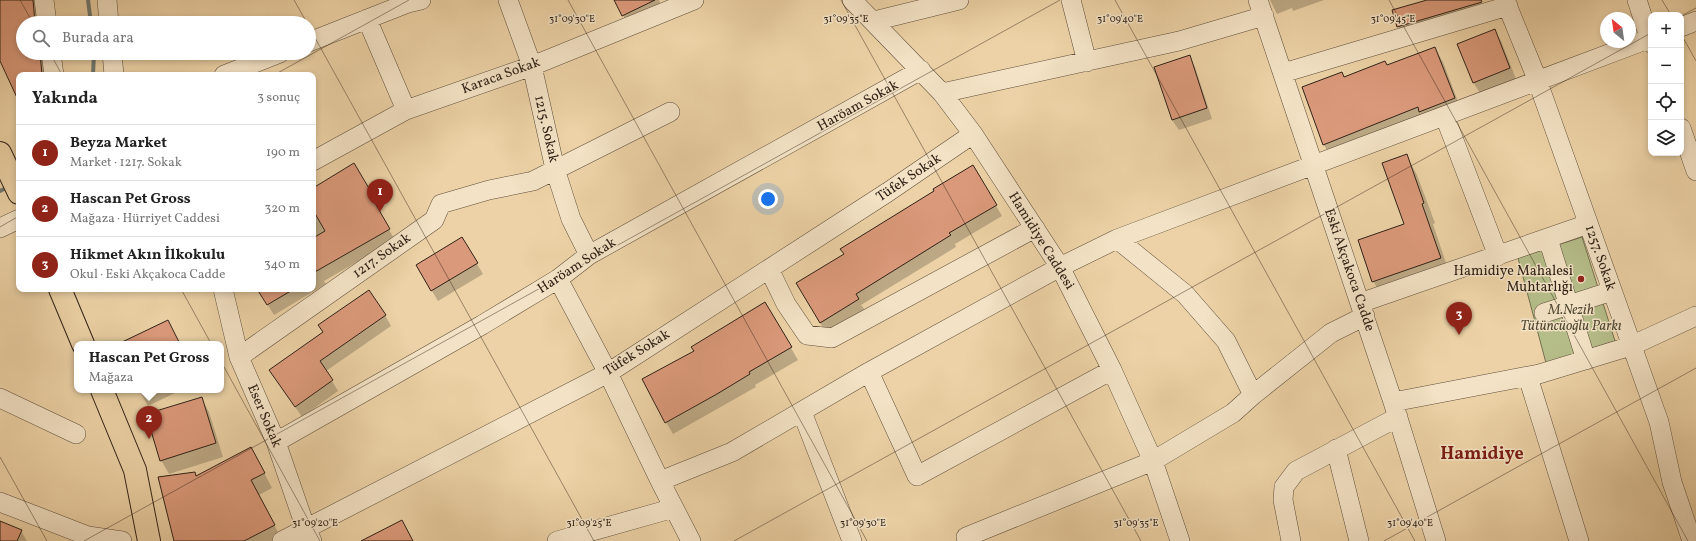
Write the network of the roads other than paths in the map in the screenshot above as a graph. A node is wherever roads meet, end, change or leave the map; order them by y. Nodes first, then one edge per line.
1 (44, 0) edge
2 (107, 0) edge
3 (421, 0) edge
4 (508, 0) edge
5 (694, 0) edge
6 (852, 0) edge
7 (958, 0) edge
8 (1071, 0) edge
9 (1638, 0) edge
10 (1507, 3) edge
11 (1261, 8) edge
12 (46, 16) edge
13 (108, 16) edge
14 (367, 19) junction
15 (874, 21) junction
16 (1696, 21) edge
17 (1684, 26) edge
18 (1648, 31) edge
19 (316, 39) edge
20 (1648, 41) edge
21 (52, 60) edge
22 (113, 60) edge
23 (262, 60) edge
24 (1087, 62) junction
25 (532, 66) junction
26 (921, 70) junction
27 (54, 72) edge
28 (114, 72) edge
29 (232, 72) edge
30 (1283, 73) junction
31 (1538, 82) junction
32 (942, 93) junction
33 (406, 110) junction
34 (670, 112) dead end
35 (1444, 117) junction
36 (973, 134) junction
37 (1684, 137) edge
38 (316, 159) edge
39 (4, 160) edge
40 (1314, 166) junction
41 (555, 169) junction
42 (1696, 171) edge
43 (16, 186) edge
44 (16, 220) edge
45 (1588, 224) junction
46 (0, 228) edge
47 (1035, 228) junction
48 (1117, 239) junction
49 (1548, 239) junction
50 (589, 255) junction
51 (1498, 256) junction
52 (1060, 267) junction
53 (770, 269) junction
54 (558, 279) junction
55 (1612, 291) junction
56 (61, 292) edge
57 (224, 292) edge
58 (1569, 306) junction
59 (1362, 309) junction
60 (1544, 313) dead end
61 (1696, 316) edge
62 (82, 341) edge
63 (1631, 346) junction
64 (239, 357) junction
65 (1586, 360) junction
66 (1112, 370) junction
67 (869, 372) junction
68 (608, 373) junction
69 (1528, 377) junction
70 (103, 393) edge
71 (1253, 395) junction
72 (0, 398) edge
73 (1396, 410) junction
74 (802, 412) junction
75 (76, 434) dead end
76 (276, 442) junction
77 (1336, 449) junction
78 (1153, 461) junction
79 (660, 481) junction
80 (0, 502) edge
81 (674, 508) junction
82 (309, 535) edge
83 (966, 537) dead end
84 (122, 541) edge
85 (149, 541) edge
86 (282, 541) edge
87 (558, 541) edge
88 (691, 541) edge
89 (852, 541) edge
90 (1180, 541) edge
91 (1291, 541) edge
92 (1359, 541) edge
93 (1436, 541) edge
94 (1579, 541) edge
95 (1692, 541) edge

1 - 12 street
2 - 13 street
3 - 14 street
4 - 25 street, 1215. Sokak
5 - 25 street, Karaca Sokak
6 - 15 street, Hamidiye Caddesi
7 - 15 street
8 - 24 street
9 - 18 street
10 - 30 street
10 - 31 street, 1257. Sokak
11 - 24 street
11 - 30 street, Eski Akçakoca Cadde
14 - 19 street
14 - 33 street
15 - 26 street, Hamidiye Caddesi
16 - 17 street
20 - 31 street
21 - 27 street
22 - 28 street
23 - 29 street
24 - 32 street
25 - 33 street, Karaca Sokak
25 - 41 street, 1215. Sokak
26 - 32 street, Hamidiye Caddesi
26 - 50 street, Haröam Sokak
30 - 40 street, Eski Akçakoca Cadde
31 - 35 street
31 - 45 street, 1257. Sokak
32 - 36 street, Hamidiye Caddesi
33 - 38 street, Karaca Sokak
34 - 41 street
35 - 40 street
35 - 51 street
36 - 47 street, Hamidiye Caddesi
36 - 53 street, Tüfek Sokak
37 - 42 street
39 - 43 main road
40 - 48 street
40 - 59 street, Eski Akçakoca Cadde
41 - 50 street, 1215. Sokak
41 - 64 street, 1217. Sokak
44 - 46 street
45 - 49 street
45 - 55 street, 1257. Sokak
47 - 52 street, Hamidiye Caddesi
47 - 53 street
48 - 52 street
48 - 71 street
49 - 51 street
49 - 58 street
50 - 54 street, Haröam Sokak
51 - 59 street
52 - 66 street, Hamidiye Caddesi
52 - 67 street
53 - 68 street, Tüfek Sokak
54 - 68 street
54 - 76 street, Haröam Sokak
55 - 58 street
55 - 63 street, 1257. Sokak
56 - 62 main road
57 - 64 street, Eser Sokak
58 - 60 street
58 - 65 street
59 - 71 street
59 - 73 street, Eski Akçakoca Cadde
61 - 63 street
63 - 65 street
63 - 95 street, 1257. Sokak
64 - 76 street, Eser Sokak
65 - 69 street
66 - 67 street
66 - 78 street, Hamidiye Caddesi
67 - 74 street
68 - 79 street
68 - 82 street, Tüfek Sokak
69 - 73 street
69 - 94 street
70 - 85 main road
71 - 78 street
72 - 75 street
73 - 77 street
73 - 93 street, Eski Akçakoca Cadde
74 - 79 street
74 - 89 street
76 - 82 street, Eser Sokak
77 - 91 street
77 - 92 street
78 - 83 street
78 - 90 street, Hamidiye Caddesi
79 - 81 street
80 - 84 street
81 - 87 street
81 - 88 street
82 - 86 street, Tüfek Sokak

